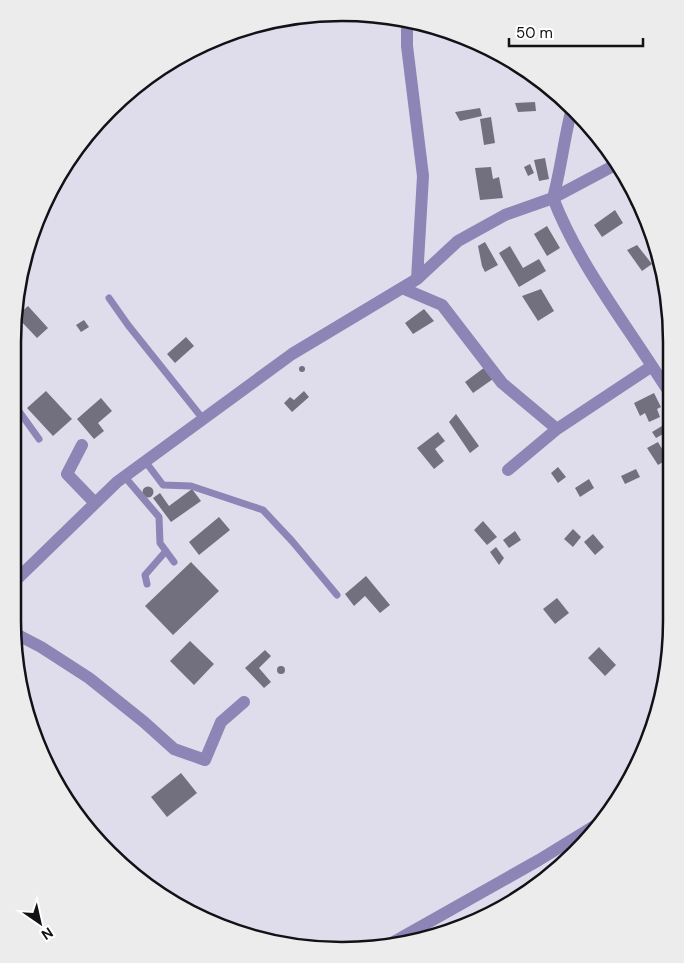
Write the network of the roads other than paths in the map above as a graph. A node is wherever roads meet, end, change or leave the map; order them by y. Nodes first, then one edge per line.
1 (407, 28) edge
2 (570, 116) edge
3 (611, 167) edge
4 (553, 198) junction
5 (417, 279) junction
6 (402, 288) junction
7 (109, 298) dead end
8 (652, 366) junction
9 (663, 383) edge
10 (21, 414) edge
11 (203, 419) junction
12 (557, 429) junction
13 (39, 439) dead end
14 (82, 444) dead end
15 (145, 461) junction
16 (508, 470) dead end
17 (124, 476) junction
18 (95, 503) junction
19 (166, 551) junction
20 (174, 562) dead end
21 (21, 575) edge
22 (147, 584) dead end
23 (337, 595) dead end
24 (22, 636) edge
25 (244, 702) dead end
26 (581, 834) edge
27 (404, 936) edge

1 - 5 street
2 - 4 street
3 - 4 street
4 - 5 street
4 - 8 street
5 - 6 street
6 - 11 street
6 - 12 street
7 - 11 lane
8 - 9 street
8 - 12 street
10 - 13 lane
11 - 15 street
12 - 16 street
14 - 18 street
15 - 17 street
15 - 23 lane
17 - 18 street
17 - 19 lane
18 - 21 street
19 - 20 lane
19 - 22 lane
24 - 25 street
26 - 27 street

